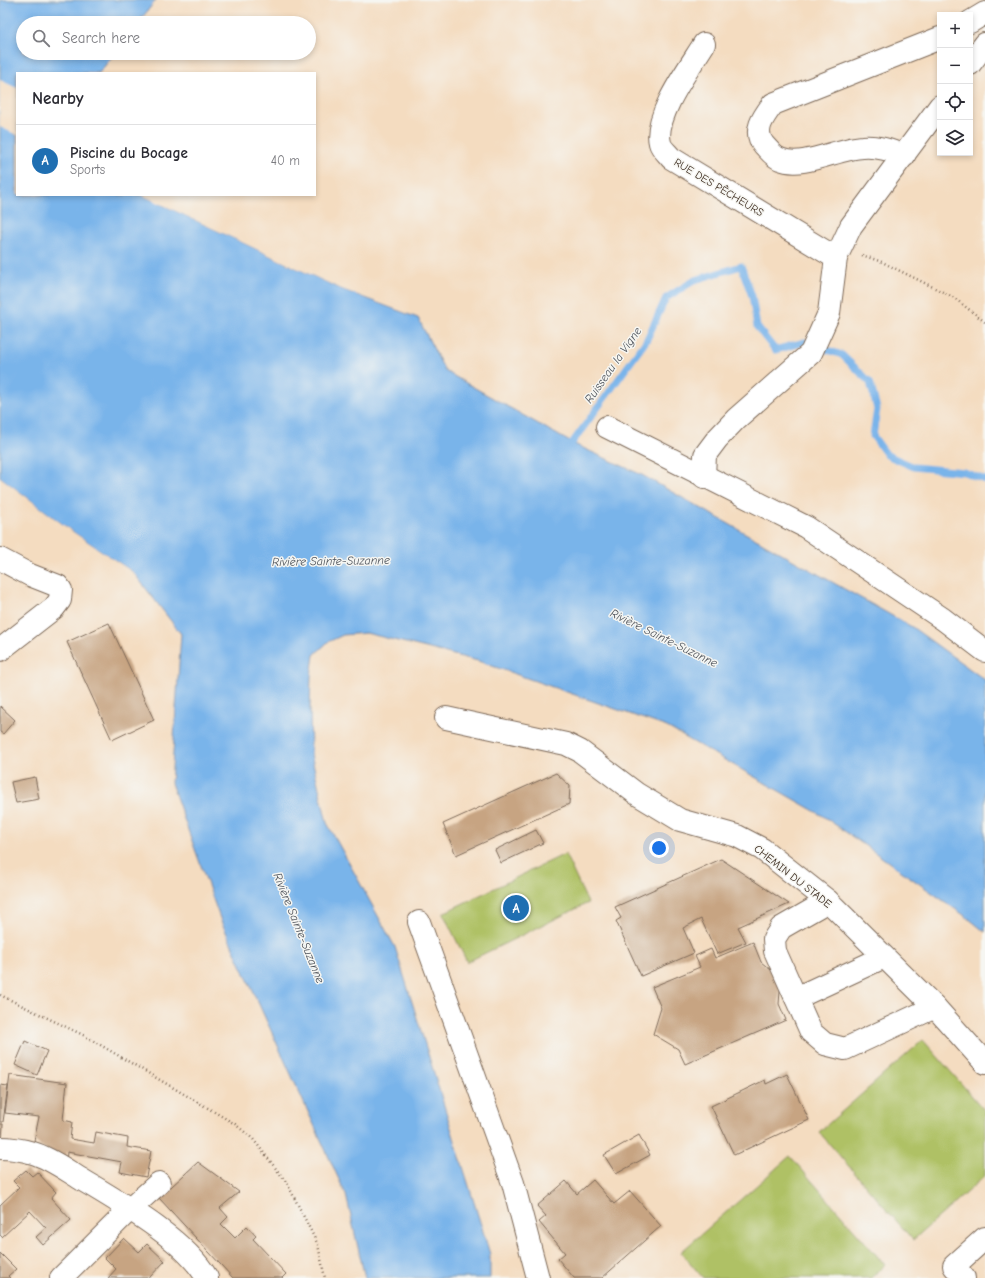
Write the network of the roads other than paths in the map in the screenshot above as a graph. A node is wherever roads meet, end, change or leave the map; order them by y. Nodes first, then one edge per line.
1 (985, 13) edge
2 (973, 20) edge
3 (937, 39) edge
4 (704, 44) dead end
5 (985, 44) edge
6 (973, 60) edge
7 (937, 110) edge
8 (904, 156) junction
9 (839, 252) junction
10 (607, 426) dead end
11 (704, 477) junction
12 (0, 559) edge
13 (0, 650) edge
14 (985, 651) edge
15 (446, 718) dead end
16 (828, 901) junction
17 (419, 922) dead end
18 (884, 957) junction
19 (796, 998) junction
20 (935, 1007) junction
21 (985, 1063) edge
22 (0, 1148) edge
23 (159, 1182) dead end
24 (130, 1209) junction
25 (985, 1238) edge
26 (953, 1274) edge
27 (60, 1278) edge
28 (206, 1278) edge
29 (538, 1278) edge

1 - 2 street
3 - 8 street
4 - 9 street, RUE DES PÊCHEURS
5 - 6 street
7 - 8 street
8 - 9 street
9 - 11 street
10 - 11 street
11 - 14 street
12 - 13 street
15 - 16 street, CHEMIN DU STADE
16 - 18 street, CHEMIN DU STADE
16 - 19 street
17 - 29 street
18 - 19 street
18 - 20 street, CHEMIN DU STADE
19 - 20 street
20 - 21 street, CHEMIN DU STADE
22 - 24 street
23 - 24 street
24 - 27 street
24 - 28 street
25 - 26 street

